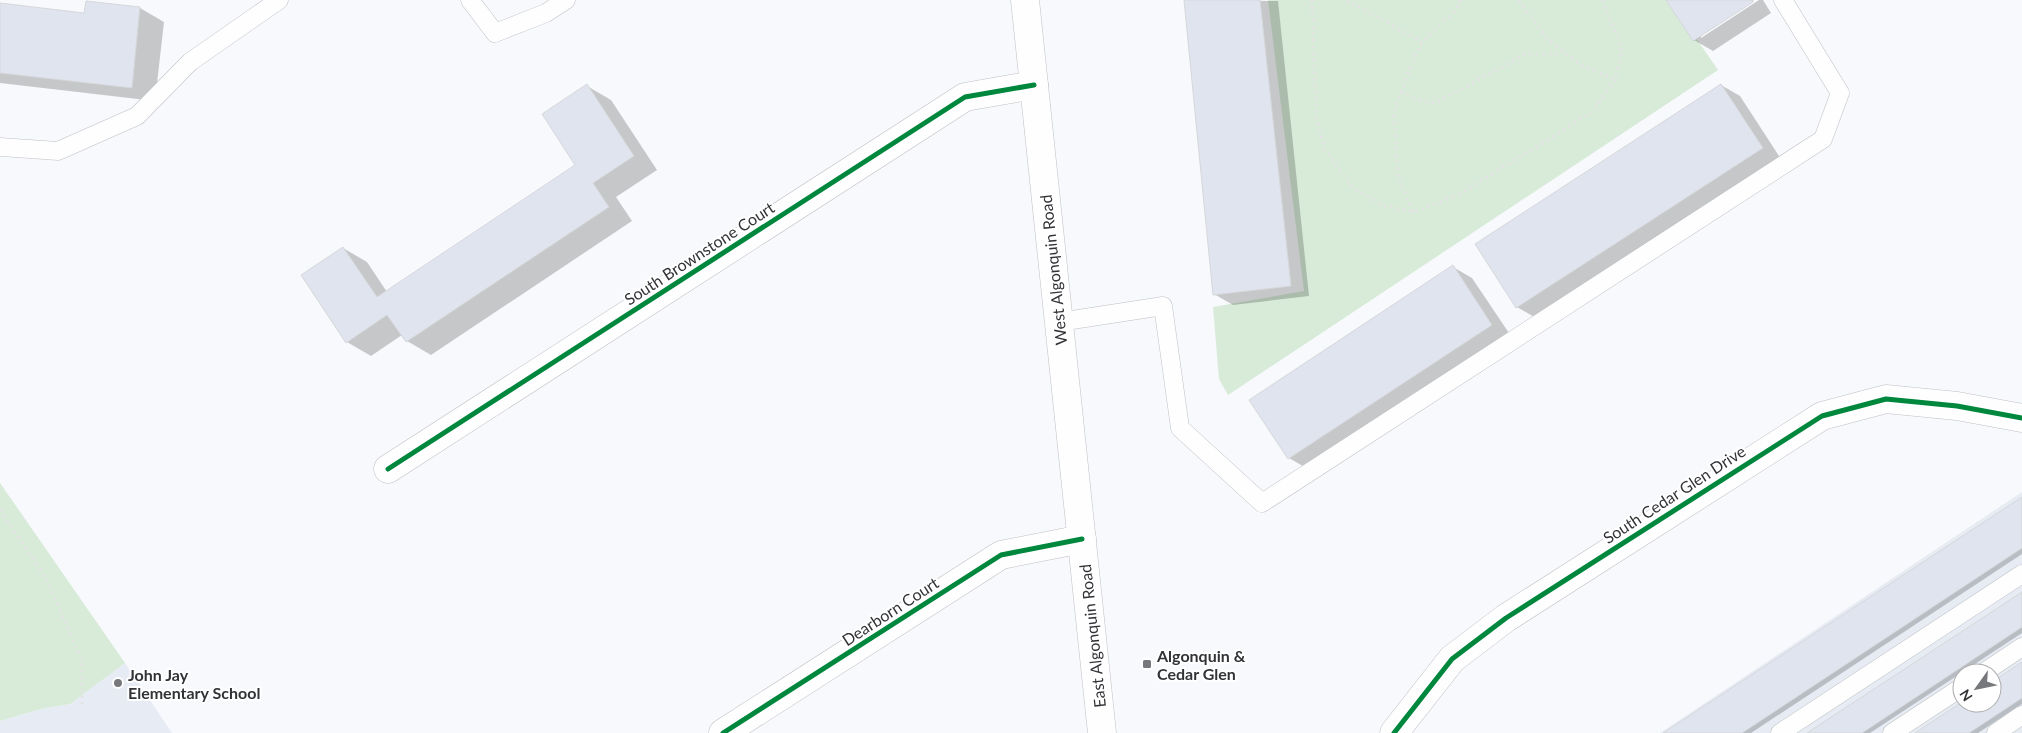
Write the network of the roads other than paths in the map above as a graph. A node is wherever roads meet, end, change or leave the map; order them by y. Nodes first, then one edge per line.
1 (279, 0) edge
2 (470, 0) edge
3 (566, 0) edge
4 (1025, 0) edge
5 (1783, 0) edge
6 (1034, 85) junction
7 (0, 147) edge
8 (1059, 322) junction
9 (2022, 418) edge
10 (388, 469) dead end
11 (1082, 539) junction
12 (2022, 574) edge
13 (2022, 647) edge
14 (1998, 663) edge
15 (1952, 694) edge
16 (2022, 716) edge
17 (723, 733) edge
18 (1102, 733) edge
19 (1394, 733) edge
20 (1780, 733) edge
21 (1892, 733) edge
22 (1996, 733) edge

1 - 7 lane
2 - 3 lane
4 - 6 street, West Algonquin Road
5 - 8 lane
6 - 8 street, West Algonquin Road
6 - 10 street, South Brownstone Court
8 - 11 street, West Algonquin Road
9 - 19 street, South Cedar Glen Drive
11 - 17 street, Dearborn Court
11 - 18 street, East Algonquin Road
12 - 20 lane
13 - 14 lane
15 - 21 lane
16 - 22 lane

